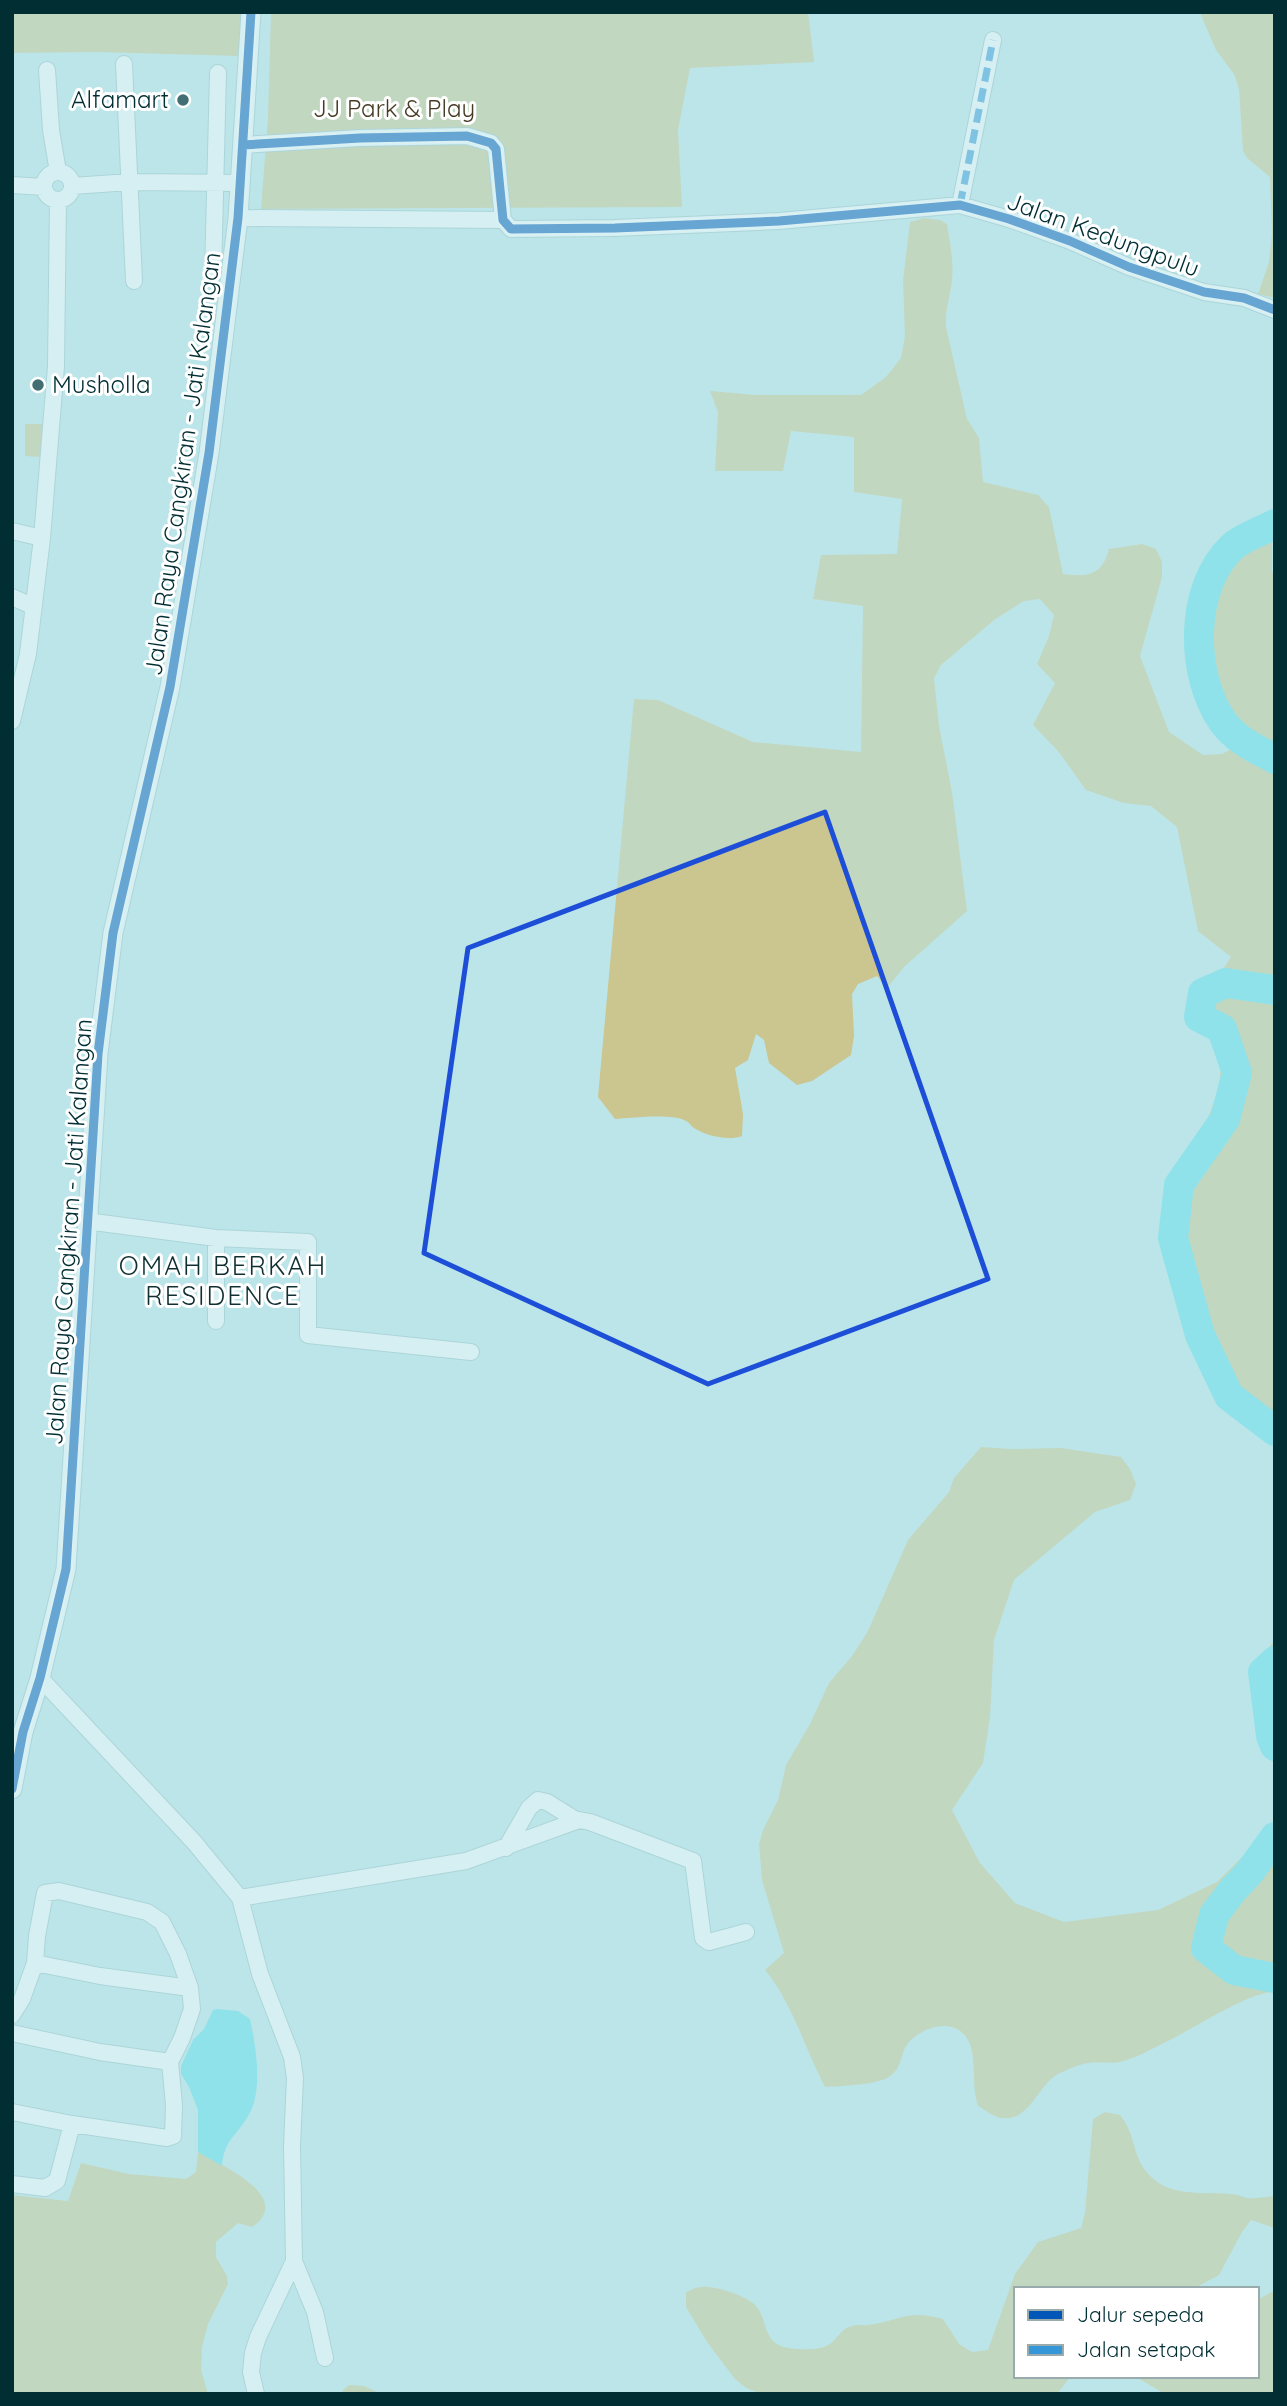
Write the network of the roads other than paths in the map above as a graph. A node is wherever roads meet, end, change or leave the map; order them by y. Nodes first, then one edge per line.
1 (251, 12) edge
2 (993, 40) dead end
3 (124, 64) dead end
4 (47, 70) dead end
5 (218, 73) dead end
6 (243, 145) junction
7 (58, 172) junction
8 (130, 182) junction
9 (216, 183) junction
10 (239, 183) junction
11 (12, 186) edge
12 (72, 186) junction
13 (44, 187) junction
14 (58, 200) junction
15 (960, 205) junction
16 (238, 218) junction
17 (503, 220) junction
18 (213, 274) dead end
19 (134, 281) dead end
20 (1275, 310) edge
21 (12, 531) edge
22 (42, 538) junction
23 (12, 597) edge
24 (32, 606) junction
25 (20, 654) edge
26 (12, 721) edge
27 (86, 1221) junction
28 (216, 1238) junction
29 (216, 1321) dead end
30 (471, 1352) dead end
31 (40, 1678) junction
32 (12, 1789) edge
33 (576, 1820) junction
34 (506, 1848) junction
35 (240, 1898) junction
36 (746, 1932) dead end
37 (35, 1963) junction
38 (190, 1988) junction
39 (12, 2015) edge
40 (12, 2032) edge
41 (170, 2062) junction
42 (12, 2112) edge
43 (72, 2124) junction
44 (12, 2184) edge
45 (294, 2261) junction
46 (325, 2358) dead end
47 (256, 2394) edge

1 - 6 street, Jalan Raya Cangkiran - Jati Kalangan
2 - 15 street
3 - 8 street
4 - 7 street
5 - 9 street
6 - 10 street, Jalan Raya Cangkiran - Jati Kalangan
6 - 17 street
7 - 12 street
7 - 13 street
8 - 9 street
8 - 12 street
8 - 19 street
9 - 10 street
9 - 18 street
10 - 16 street, Jalan Raya Cangkiran - Jati Kalangan
11 - 13 street
12 - 14 street
13 - 14 street
14 - 22 street
15 - 17 street, Jalan Kedungpulu
15 - 20 street, Jalan Kedungpulu
16 - 17 street
16 - 27 street, Jalan Raya Cangkiran - Jati Kalangan
21 - 22 street
22 - 24 street
23 - 24 street
24 - 25 street
25 - 26 street
27 - 28 street
27 - 31 street, Jalan Raya Cangkiran - Jati Kalangan
28 - 29 street
28 - 30 street
31 - 32 street, Jalan Raya Cangkiran - Jati Kalangan
31 - 35 street
33 - 34 street
33 - 34 street
33 - 36 street
34 - 35 street
35 - 45 street
37 - 38 street
37 - 38 street
37 - 39 street
38 - 41 street
40 - 41 street
41 - 43 street
42 - 43 street
43 - 44 street
45 - 46 street
45 - 47 street

